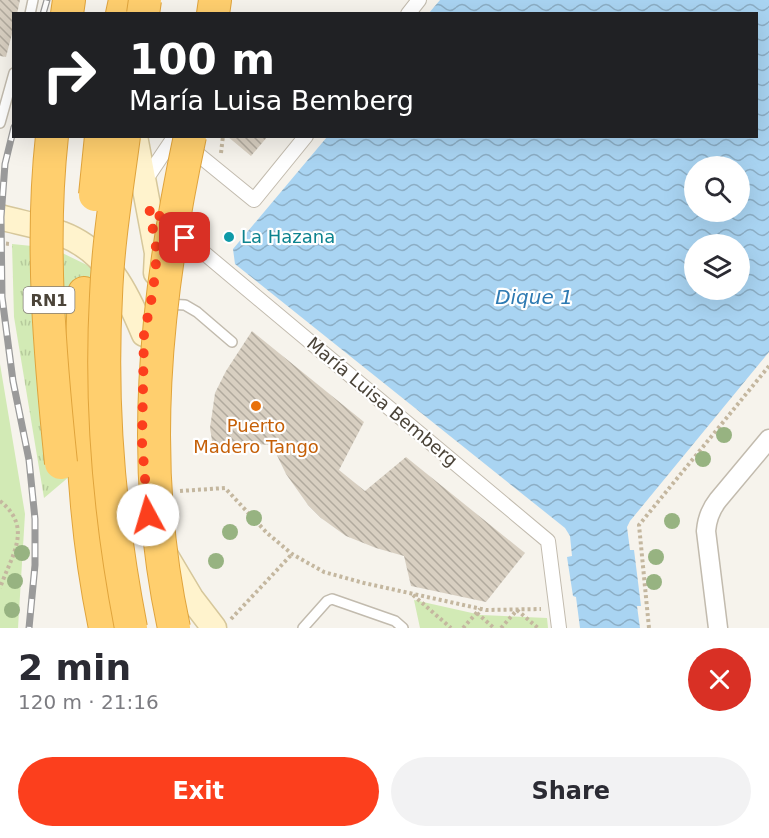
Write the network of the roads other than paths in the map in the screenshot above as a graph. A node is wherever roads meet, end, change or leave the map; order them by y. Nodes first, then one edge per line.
1 (419, 0) edge
2 (410, 12) edge
3 (12, 80) edge
4 (0, 123) edge
5 (52, 138) edge
6 (101, 138) edge
7 (124, 138) edge
8 (135, 138) edge
9 (174, 138) edge
10 (177, 138) edge
11 (190, 138) edge
12 (304, 138) edge
13 (143, 184) junction
14 (149, 207) junction
15 (0, 217) edge
16 (151, 303) junction
17 (144, 334) junction
18 (232, 342) dead end
19 (769, 439) edge
20 (150, 531) junction
21 (214, 627) edge
22 (84, 628) edge
23 (105, 628) edge
24 (131, 628) edge
25 (164, 628) edge
26 (174, 628) edge
27 (303, 628) edge
28 (403, 628) edge
29 (559, 628) edge
30 (718, 628) edge

1 - 2 street
3 - 4 lane
5 - 22 highway, RN1, bridge
6 - 23 highway, bridge
7 - 24 highway, bridge
8 - 13 main road
9 - 13 street
10 - 12 street
11 - 26 highway, bridge
13 - 14 main road
14 - 16 main road
14 - 29 street, María Luisa Bemberg
15 - 17 main road
16 - 17 main road
16 - 18 lane
17 - 20 main road
19 - 30 street
20 - 21 main road
20 - 25 main road
27 - 28 lane

